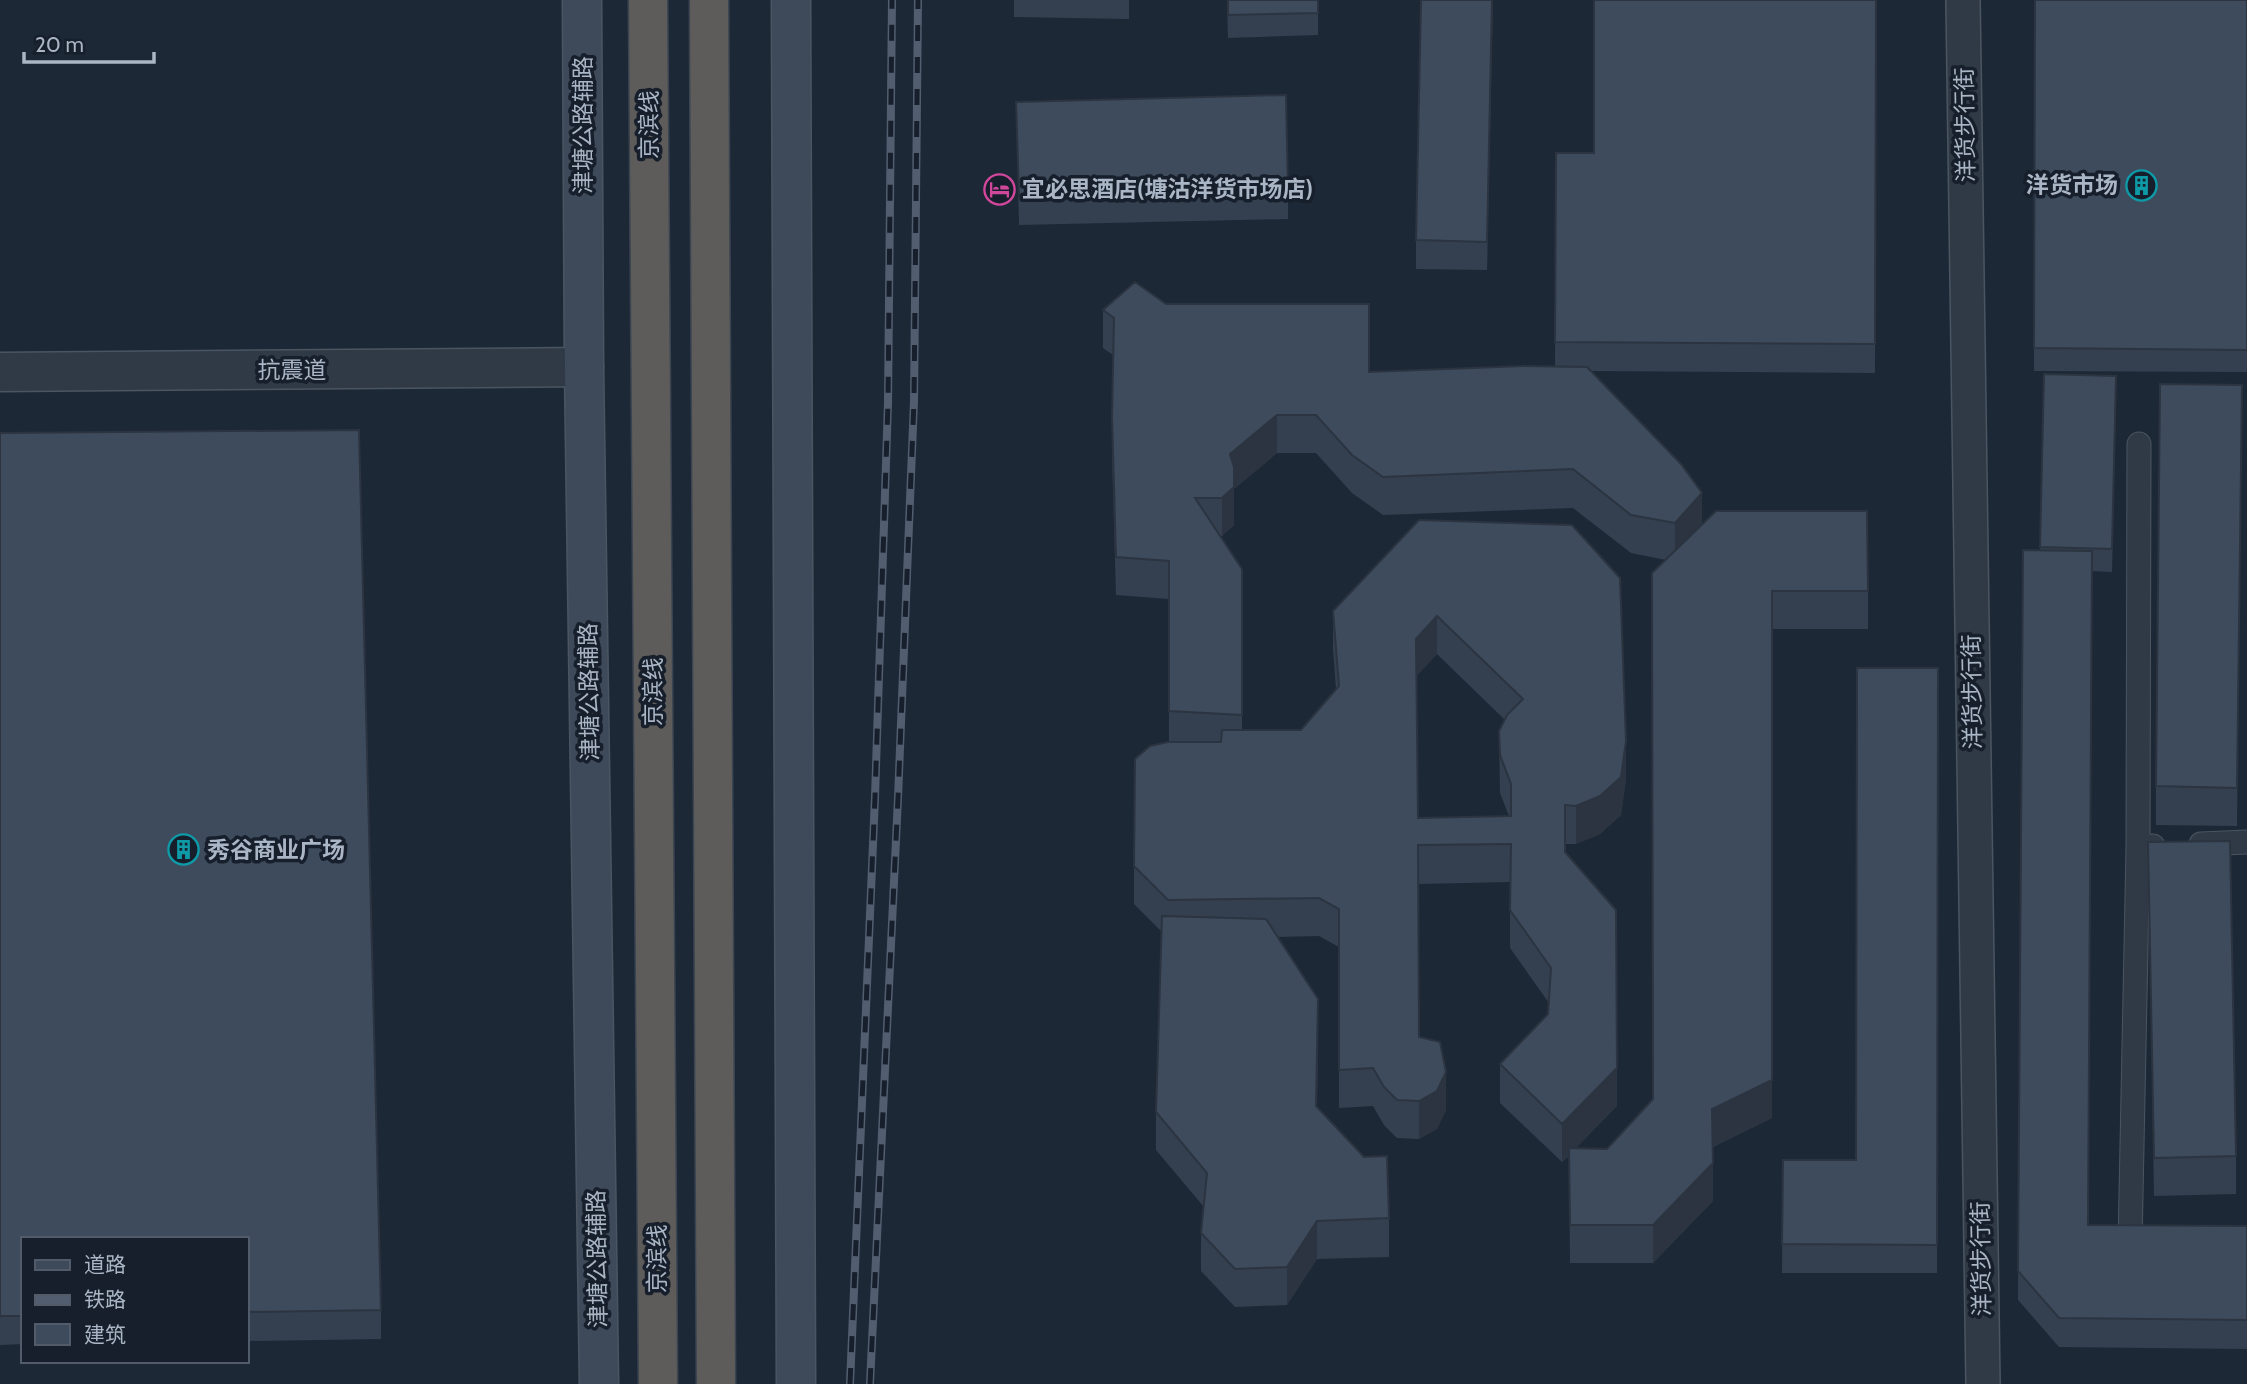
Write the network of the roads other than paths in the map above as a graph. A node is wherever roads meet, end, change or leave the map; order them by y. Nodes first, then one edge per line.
1 (582, 0) edge
2 (648, 0) edge
3 (709, 0) edge
4 (791, 0) edge
5 (1963, 0) edge
6 (584, 367) junction
7 (0, 372) edge
8 (2139, 444) dead end
9 (2247, 842) edge
10 (2138, 847) junction
11 (2169, 1246) edge
12 (599, 1384) edge
13 (658, 1384) edge
14 (716, 1384) edge
15 (796, 1384) edge
16 (1983, 1384) edge

1 - 6 main road, 津塘公路辅路
2 - 13 highway, 京滨线
3 - 14 highway
4 - 15 main road
5 - 16 street, 洋货步行街
6 - 7 street, 抗震道
6 - 12 main road, 津塘公路辅路
8 - 10 lane
9 - 10 lane
10 - 11 lane

